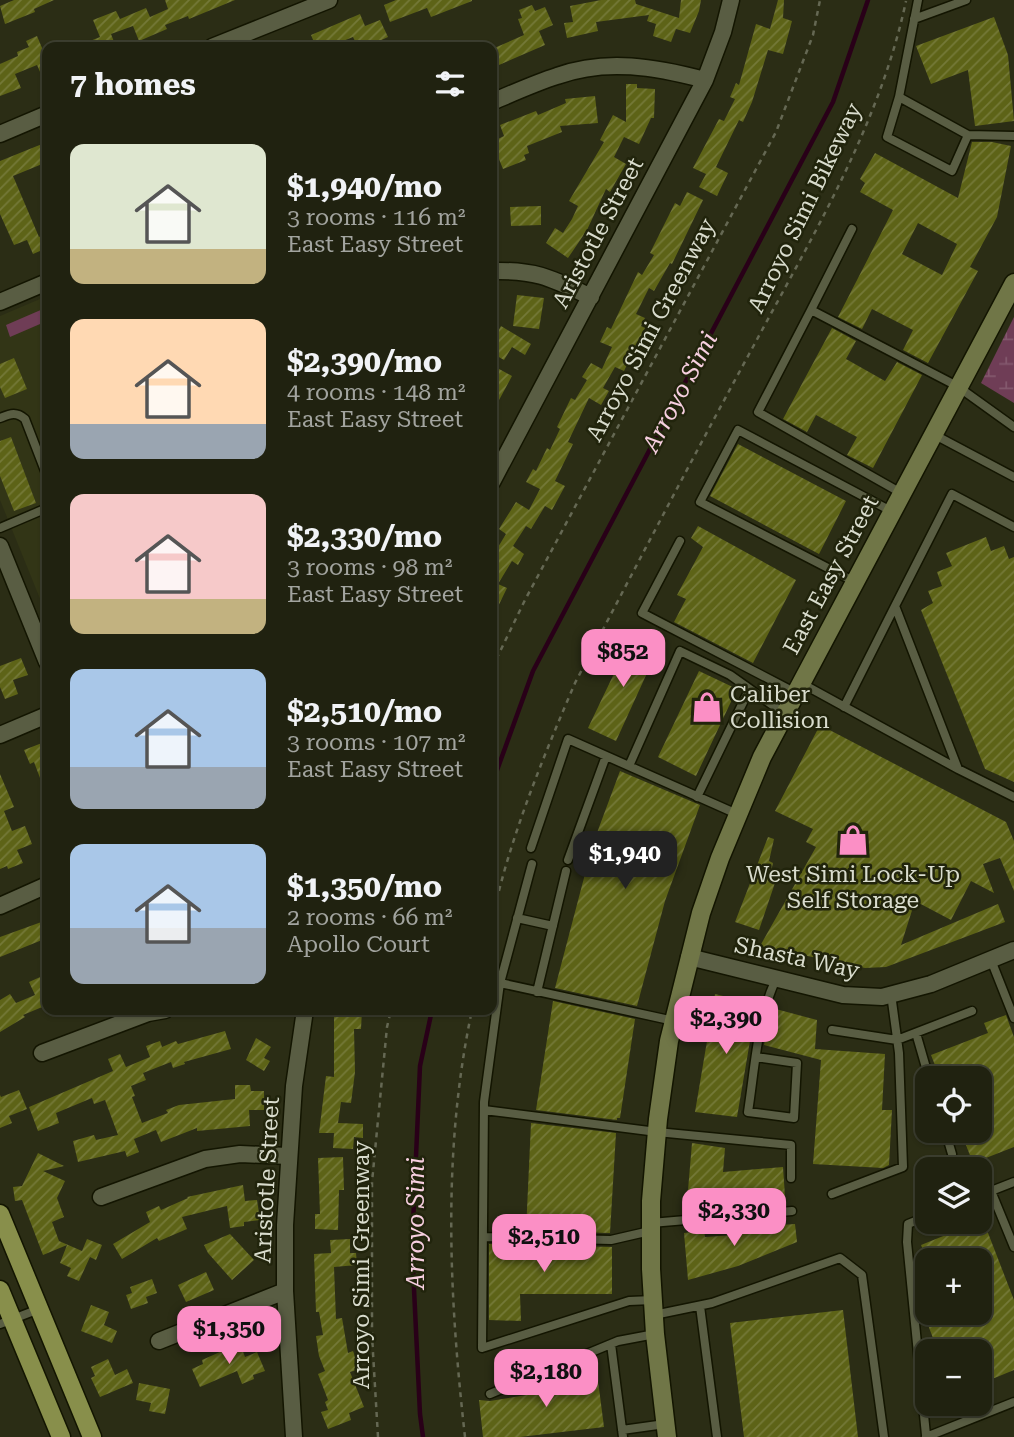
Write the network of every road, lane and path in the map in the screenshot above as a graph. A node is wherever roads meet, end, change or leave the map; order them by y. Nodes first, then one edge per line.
1 (329, 0) edge
2 (731, 0) edge
3 (820, 0) edge
4 (906, 0) edge
5 (918, 0) edge
6 (965, 0) edge
7 (914, 19) junction
8 (224, 42) edge
9 (705, 80) junction
10 (899, 97) junction
11 (497, 100) edge
12 (42, 116) edge
13 (0, 134) edge
14 (968, 135) junction
15 (1014, 136) edge
16 (852, 229) dead end
17 (497, 271) edge
18 (1014, 283) edge
19 (42, 284) edge
20 (591, 297) junction
21 (0, 302) edge
22 (811, 310) junction
23 (957, 386) junction
24 (0, 418) edge
25 (1014, 427) edge
26 (933, 434) junction
27 (42, 463) edge
28 (497, 473) edge
29 (1014, 477) edge
30 (903, 494) junction
31 (42, 510) edge
32 (893, 512) junction
33 (1014, 527) edge
34 (0, 528) edge
35 (680, 541) dead end
36 (0, 545) edge
37 (856, 582) junction
38 (895, 606) junction
39 (42, 650) edge
40 (497, 658) edge
41 (799, 688) junction
42 (749, 690) junction
43 (844, 707) junction
44 (785, 714) junction
45 (42, 717) edge
46 (0, 735) edge
47 (606, 756) junction
48 (629, 766) junction
49 (958, 769) junction
50 (697, 797) junction
51 (1014, 797) edge
52 (737, 814) junction
53 (531, 848) dead end
54 (568, 860) dead end
55 (532, 864) dead end
56 (566, 871) dead end
57 (42, 888) edge
58 (497, 901) edge
59 (0, 905) edge
60 (517, 918) junction
61 (553, 926) junction
62 (1014, 950) edge
63 (689, 957) junction
64 (990, 960) junction
65 (776, 979) junction
66 (500, 984) junction
67 (537, 992) junction
68 (891, 994) junction
69 (497, 1008) edge
70 (972, 1011) dead end
71 (143, 1015) edge
72 (303, 1015) edge
73 (390, 1015) edge
74 (471, 1015) edge
75 (496, 1015) edge
76 (1014, 1018) edge
77 (674, 1021) junction
78 (832, 1030) dead end
79 (916, 1032) junction
80 (897, 1040) junction
81 (42, 1053) dead end
82 (756, 1057) junction
83 (926, 1066) edge
84 (484, 1110) junction
85 (657, 1132) junction
86 (949, 1143) edge
87 (952, 1154) dead end
88 (288, 1156) junction
89 (791, 1178) dead end
90 (1014, 1182) edge
91 (992, 1191) edge
92 (992, 1193) edge
93 (832, 1194) dead end
94 (101, 1198) dead end
95 (792, 1211) dead end
96 (0, 1214) edge
97 (915, 1221) edge
98 (651, 1227) junction
99 (483, 1237) junction
100 (1014, 1247) edge
101 (0, 1290) edge
102 (285, 1291) junction
103 (700, 1306) junction
104 (653, 1307) junction
105 (39, 1309) junction
106 (6, 1322) edge
107 (655, 1334) junction
108 (159, 1341) dead end
109 (611, 1344) junction
110 (491, 1394) dead end
111 (1014, 1402) edge
112 (666, 1430) edge
113 (622, 1433) edge
114 (926, 1436) edge
115 (60, 1437) edge
116 (92, 1437) edge
117 (294, 1437) edge
118 (378, 1437) edge
119 (465, 1437) edge
120 (717, 1437) edge
121 (884, 1437) edge

1 - 8 street
2 - 9 street, Aristotle Street
3 - 40 path, Arroyo Simi Greenway
4 - 58 path, Arroyo Simi Bikeway
5 - 7 lane
6 - 7 lane
7 - 10 lane
9 - 11 street
9 - 20 street, Aristotle Street
10 - 14 lane
10 - 14 lane
12 - 13 street
14 - 15 lane
16 - 22 lane
17 - 20 street
18 - 23 street, East Easy Street
19 - 21 street
20 - 28 street, Aristotle Street
22 - 23 lane
22 - 30 lane
23 - 25 lane
23 - 26 street, East Easy Street
24 - 27 lane
26 - 29 lane
26 - 30 street, East Easy Street
30 - 32 street, East Easy Street
31 - 34 lane
32 - 37 street, East Easy Street
32 - 37 lane
33 - 38 lane
35 - 41 lane
36 - 39 street
37 - 41 street, East Easy Street
38 - 43 lane
38 - 49 lane
41 - 43 lane
41 - 44 street, East Easy Street
42 - 44 lane
42 - 48 lane
42 - 50 lane
43 - 49 lane
44 - 52 street, East Easy Street
45 - 46 street
47 - 48 lane
47 - 53 lane
47 - 54 lane
48 - 50 lane
49 - 51 lane
50 - 52 lane
52 - 63 street, East Easy Street
55 - 60 lane
56 - 61 lane
57 - 59 street
60 - 61 lane
60 - 66 lane
61 - 67 lane
62 - 64 street, Shasta Way
63 - 65 street, Shasta Way
63 - 77 street, East Easy Street
64 - 68 street, Shasta Way
64 - 76 lane
65 - 68 street, Shasta Way
65 - 82 lane
66 - 67 lane
66 - 69 lane
67 - 77 lane
68 - 80 lane
70 - 79 lane
71 - 81 street
72 - 88 street, Aristotle Street
73 - 118 path, Arroyo Simi Greenway
74 - 119 path
75 - 84 lane
77 - 85 street, East Easy Street
78 - 80 lane
79 - 80 lane
79 - 83 lane
80 - 93 lane
82 - 82 lane
84 - 85 lane
84 - 99 lane
85 - 89 lane
85 - 98 street, East Easy Street
86 - 87 lane
88 - 94 street
88 - 102 street, Aristotle Street
90 - 91 lane
92 - 100 lane
95 - 98 lane
96 - 105 main road
97 - 114 lane
98 - 99 lane
98 - 104 street, East Easy Street
99 - 104 lane
101 - 106 main road
102 - 108 street
102 - 117 street, Aristotle Street
103 - 104 lane
103 - 120 lane
103 - 121 lane
104 - 107 street, East Easy Street
105 - 106 lane
105 - 116 main road
106 - 115 main road
107 - 109 lane
107 - 112 street, East Easy Street
109 - 110 lane
109 - 113 lane
111 - 114 lane
112 - 113 lane

